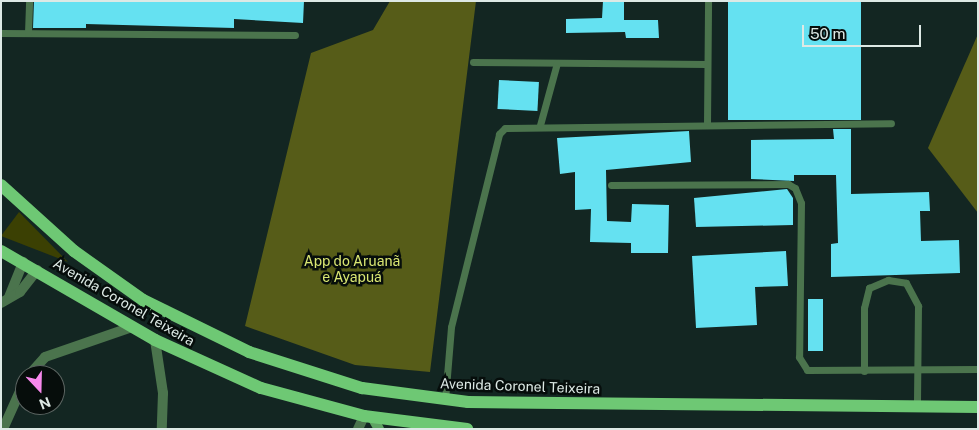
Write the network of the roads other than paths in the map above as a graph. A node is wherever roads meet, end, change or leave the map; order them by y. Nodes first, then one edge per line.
1 (29, 1) edge
2 (708, 1) edge
3 (1, 33) edge
4 (28, 33) junction
5 (296, 36) dead end
6 (472, 62) dead end
7 (557, 63) junction
8 (707, 64) junction
9 (891, 123) dead end
10 (707, 124) junction
11 (540, 125) junction
12 (1, 185) edge
13 (611, 185) dead end
14 (1, 251) edge
15 (23, 262) junction
16 (37, 270) junction
17 (5, 301) edge
18 (132, 327) junction
19 (155, 340) junction
20 (38, 365) edge
21 (978, 369) edge
22 (917, 370) junction
23 (864, 371) junction
24 (445, 400) junction
25 (15, 402) edge
26 (917, 406) junction
27 (978, 407) edge
28 (368, 416) junction
29 (3, 429) edge
30 (162, 429) edge
31 (358, 429) edge
32 (379, 429) edge
33 (467, 429) edge

1 - 4 lane
2 - 8 lane
3 - 4 lane
4 - 5 lane
6 - 7 lane
7 - 8 lane
7 - 11 lane
8 - 10 lane
9 - 10 lane
10 - 11 lane
11 - 24 lane
12 - 24 main road, Avenida Coronel Teixeira
13 - 23 lane
14 - 15 main road, Avenida Coronel Teixeira
15 - 16 main road, Avenida Coronel Teixeira
15 - 17 street
16 - 17 street
16 - 18 main road, Avenida Coronel Teixeira
18 - 19 main road, Avenida Coronel Teixeira
18 - 20 street
19 - 28 main road, Avenida Coronel Teixeira
19 - 30 street
21 - 22 lane
22 - 23 lane
22 - 23 lane
22 - 26 lane
24 - 26 main road, Avenida Coronel Teixeira
25 - 29 street
26 - 27 main road, Avenida Coronel Teixeira
28 - 31 street
28 - 32 street
28 - 33 main road, Avenida Coronel Teixeira

